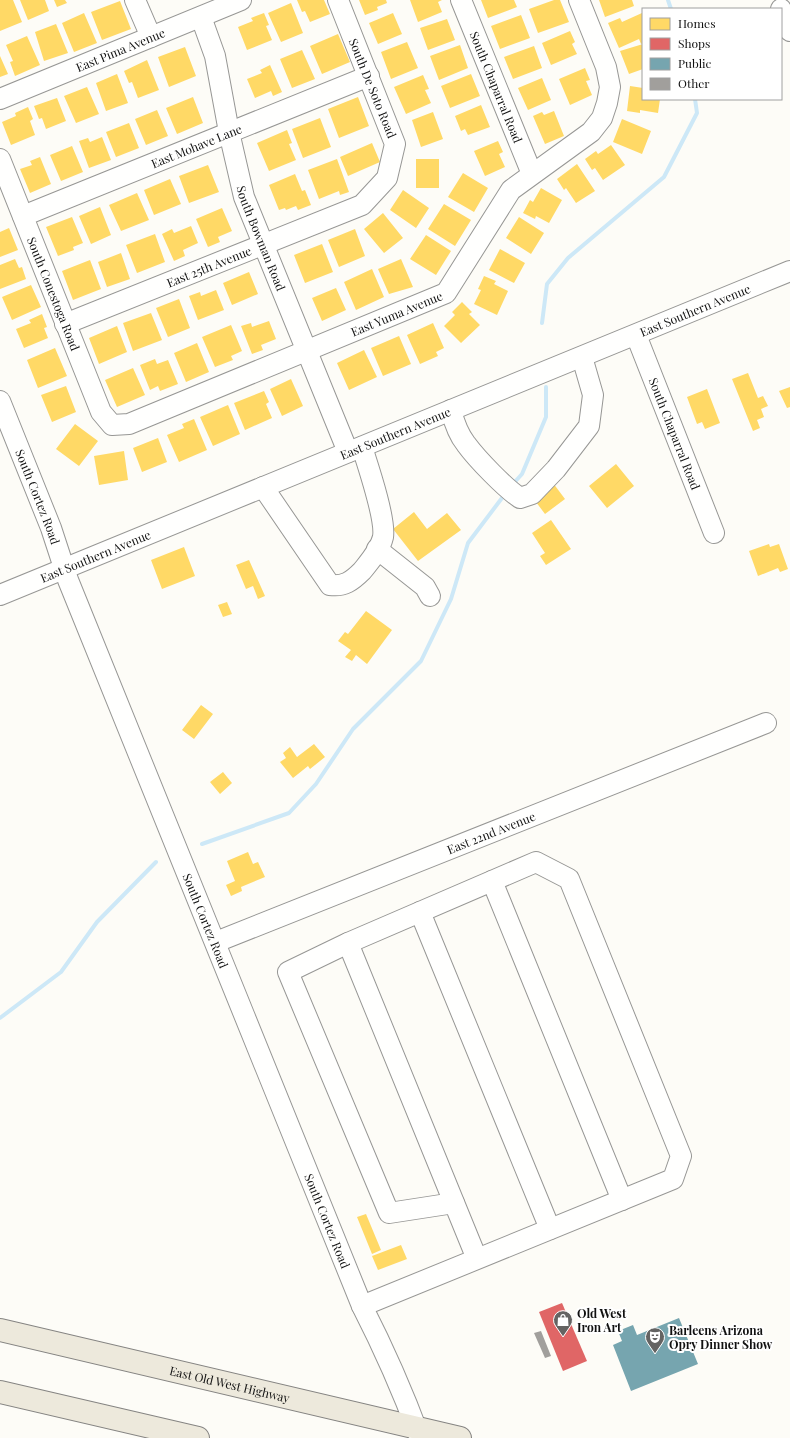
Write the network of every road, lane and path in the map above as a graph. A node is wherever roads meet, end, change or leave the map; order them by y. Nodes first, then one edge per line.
1 (135, 0) edge
2 (241, 0) edge
3 (338, 0) edge
4 (460, 0) edge
5 (579, 0) edge
6 (782, 11) edge
7 (201, 17) junction
8 (790, 31) edge
9 (150, 37) junction
10 (369, 76) junction
11 (0, 99) edge
12 (229, 132) junction
13 (0, 159) edge
14 (532, 174) junction
15 (388, 178) joint
16 (23, 216) junction
17 (264, 245) junction
18 (790, 271) edge
19 (66, 324) junction
20 (636, 334) junction
21 (307, 350) junction
22 (582, 356) junction
23 (0, 401) edge
24 (451, 410) junction
25 (112, 425) joint
26 (355, 450) junction
27 (263, 487) junction
28 (714, 534) dead end
29 (377, 549) junction
30 (65, 568) junction
31 (0, 595) edge
32 (430, 596) dead end
33 (766, 723) dead end
34 (492, 881) junction
35 (420, 912) junction
36 (216, 942) junction
37 (348, 943) junction
38 (622, 1200) junction
39 (454, 1204) junction
40 (550, 1229) junction
41 (477, 1259) junction
42 (362, 1306) junction
43 (0, 1330) edge
44 (0, 1392) edge
45 (418, 1433) edge
46 (198, 1438) edge
47 (460, 1438) edge

1 - 9 street
2 - 7 street, East Pima Avenue
3 - 10 street, South De Soto Road
4 - 14 street, South Chaparral Road
5 - 14 street, East Yuma Avenue
6 - 8 street
7 - 9 street, East Pima Avenue
7 - 12 street, South Bowman Road
9 - 11 street, East Pima Avenue
10 - 12 street, East Mohave Lane
10 - 15 street, South De Soto Road
12 - 16 street, East Mohave Lane
12 - 17 street, South Bowman Road
13 - 16 street, South Conestoga Road
14 - 21 street, East Yuma Avenue
15 - 17 street, East 25th Avenue
16 - 19 street, South Conestoga Road
17 - 19 street, East 25th Avenue
17 - 21 street, South Bowman Road
18 - 20 street, East Southern Avenue
19 - 25 street, South Conestoga Road
20 - 22 street, East Southern Avenue
20 - 28 street, South Chaparral Road
21 - 25 street, East Yuma Avenue
21 - 26 street, South Bowman Road
22 - 24 street, East Southern Avenue
22 - 24 street
23 - 30 street, South Cortez Road
24 - 26 street, East Southern Avenue
26 - 27 street, East Southern Avenue
26 - 29 street, South Bowman Road
27 - 29 street, South Bowman Road
27 - 30 street, East Southern Avenue
29 - 32 street
30 - 31 street, East Southern Avenue
30 - 36 street, South Cortez Road
33 - 36 street, East 22nd Avenue
34 - 35 street
34 - 38 street
34 - 38 street
35 - 37 street
35 - 40 street
36 - 42 street, South Cortez Road
37 - 39 street
37 - 39 street
38 - 40 street
39 - 41 street
40 - 41 street
41 - 42 street
42 - 45 street, South Cortez Road
43 - 45 main road, East Old West Highway
44 - 46 main road
45 - 47 main road, East Old West Highway

